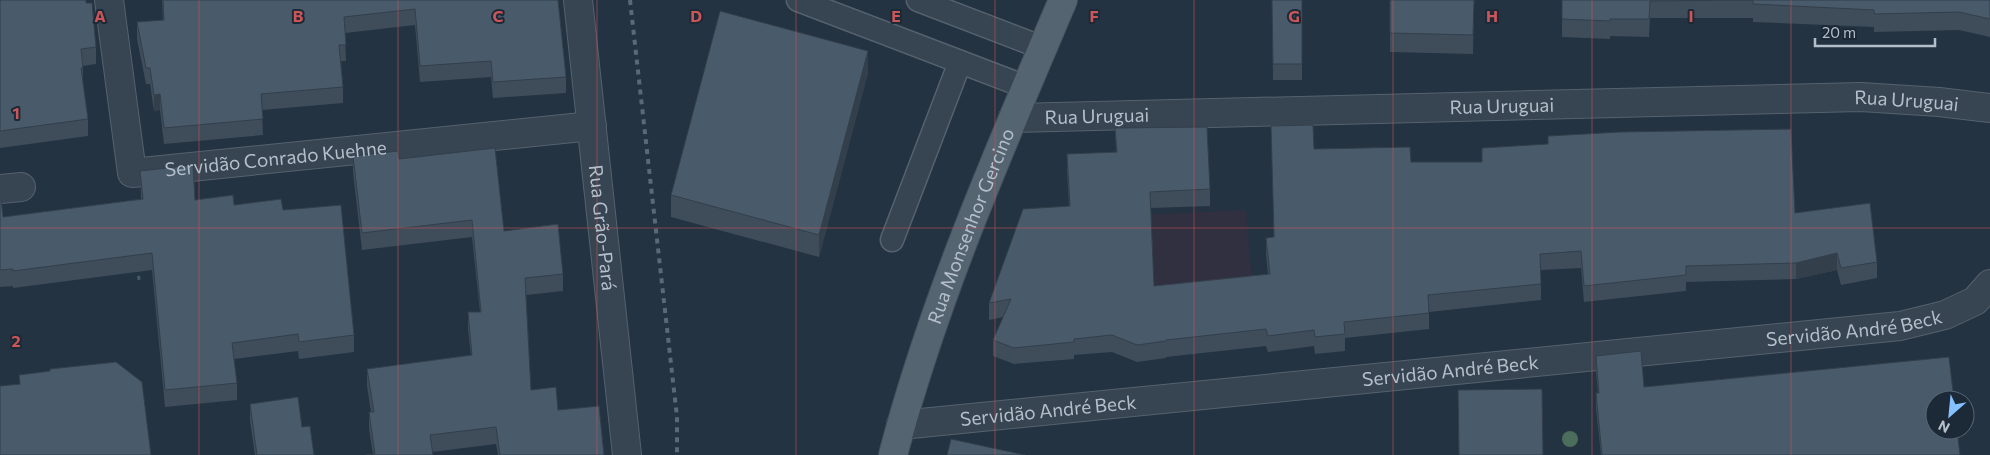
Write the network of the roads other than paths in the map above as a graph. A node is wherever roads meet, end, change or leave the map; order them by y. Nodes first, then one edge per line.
1 (109, 0) edge
2 (578, 0) edge
3 (798, 0) edge
4 (918, 0) edge
5 (1063, 0) edge
6 (1043, 48) junction
7 (960, 62) junction
8 (1026, 87) junction
9 (1990, 108) edge
10 (1013, 118) junction
11 (592, 126) junction
12 (892, 240) dead end
13 (1990, 284) edge
14 (901, 425) junction
15 (627, 455) edge
16 (893, 455) edge

1 - 11 street, Servidão Conrado Kuehne
2 - 11 street, Rua Grão-Pará
3 - 7 lane
4 - 6 lane
5 - 6 main road, Rua Monsenhor Gercino
6 - 8 main road, Rua Monsenhor Gercino
7 - 8 lane
7 - 12 lane
8 - 10 main road, Rua Monsenhor Gercino
9 - 10 street, Rua Uruguai
10 - 14 main road, Rua Monsenhor Gercino
11 - 15 street, Rua Grão-Pará
13 - 14 street, Servidão André Beck
14 - 16 main road, Rua Monsenhor Gercino

